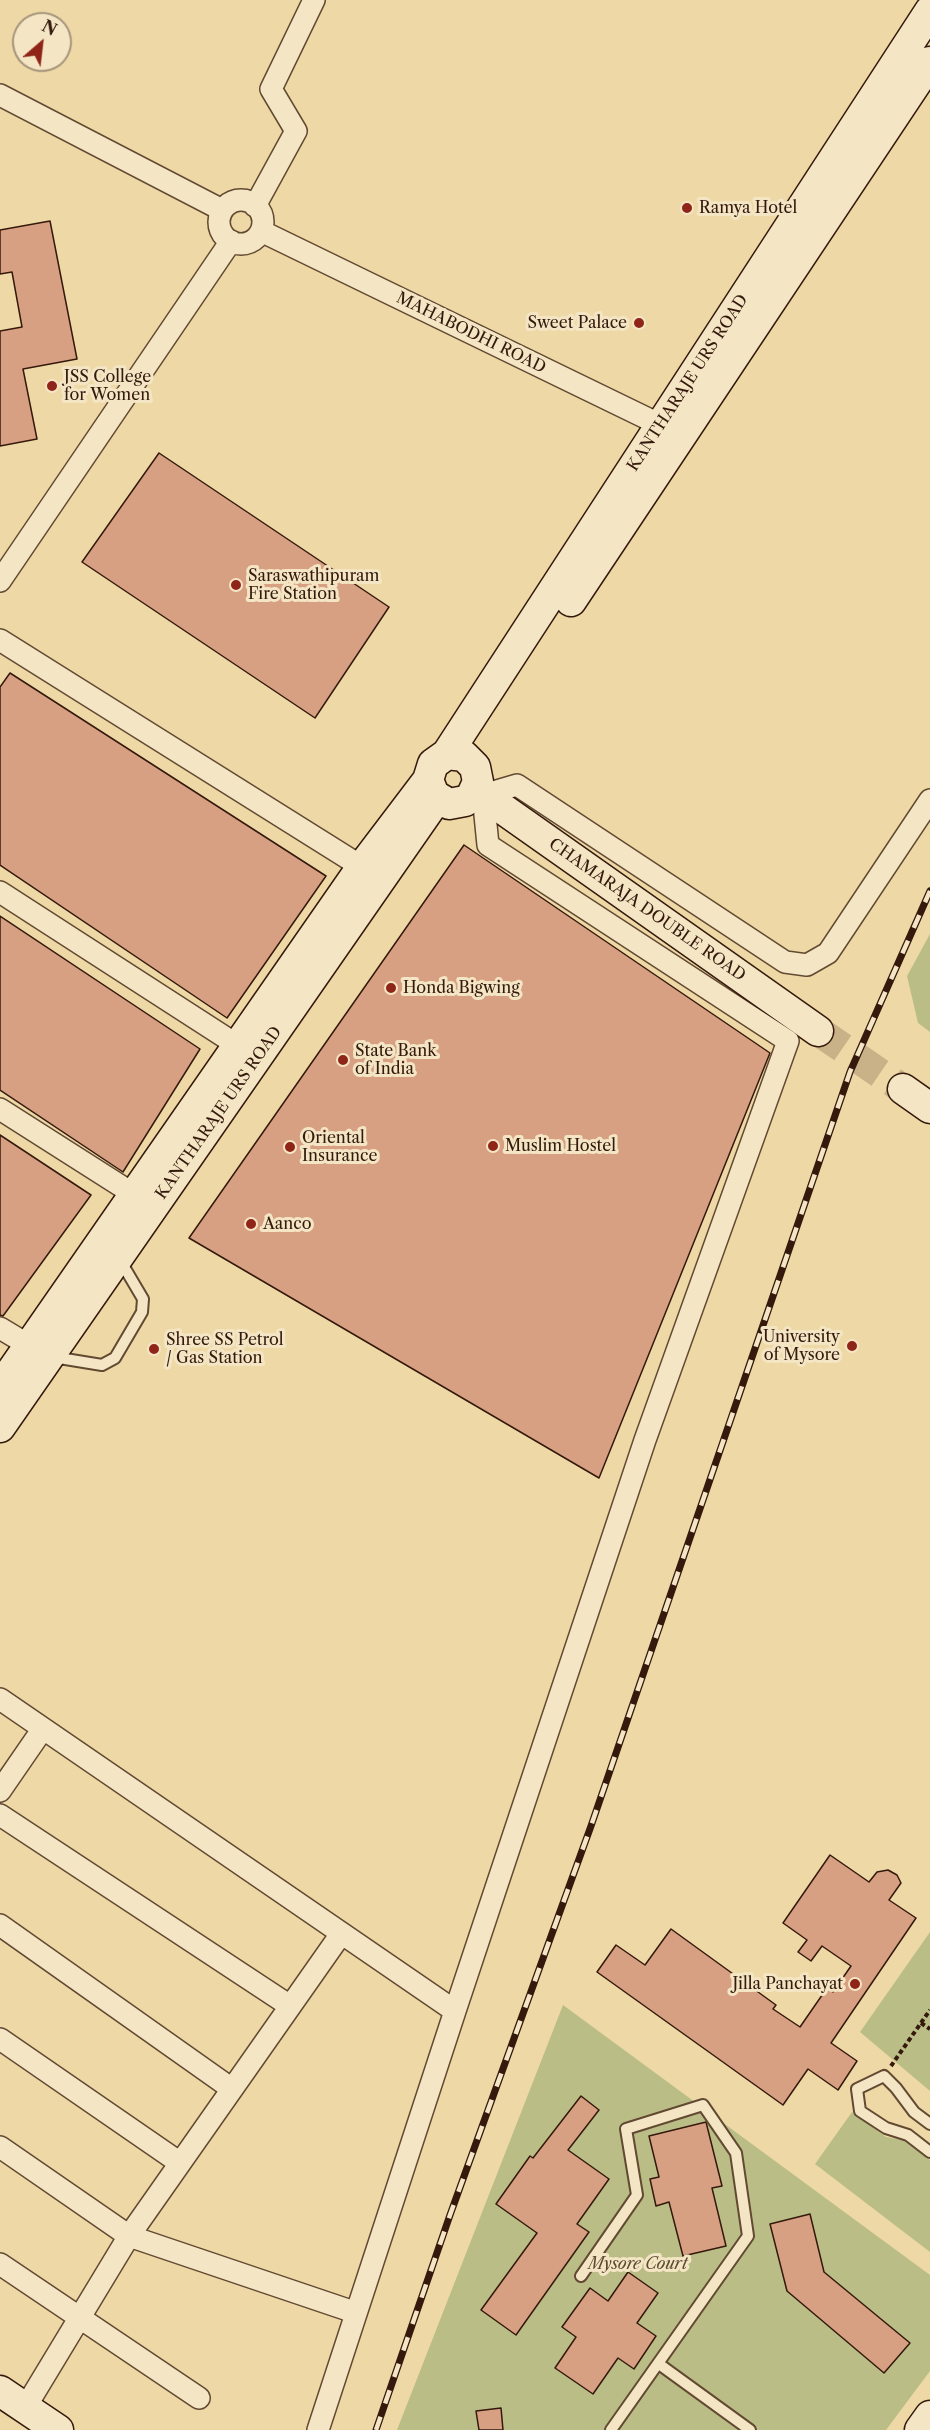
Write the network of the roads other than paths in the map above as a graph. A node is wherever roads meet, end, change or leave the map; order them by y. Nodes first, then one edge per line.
1 (314, 0) edge
2 (930, 11) edge
3 (930, 62) edge
4 (0, 95) edge
5 (882, 110) junction
6 (255, 206) junction
7 (222, 210) junction
8 (261, 231) junction
9 (231, 241) junction
10 (671, 430) junction
11 (0, 581) edge
12 (0, 639) edge
13 (457, 756) junction
14 (432, 789) junction
15 (479, 793) junction
16 (930, 800) edge
17 (362, 867) junction
18 (0, 892) edge
19 (818, 1031) tunnel mouth
20 (237, 1046) junction
21 (903, 1089) tunnel mouth
22 (930, 1108) edge
23 (0, 1109) edge
24 (144, 1200) junction
25 (118, 1257) junction
26 (0, 1328) edge
27 (39, 1352) junction
28 (0, 1388) edge
29 (0, 1427) edge
30 (0, 1699) edge
31 (42, 1730) junction
32 (0, 1791) edge
33 (0, 1815) edge
34 (0, 1925) edge
35 (341, 1934) junction
36 (290, 2006) junction
37 (455, 2011) junction
38 (0, 2039) edge
39 (232, 2089) junction
40 (930, 2124) edge
41 (0, 2147) edge
42 (930, 2152) edge
43 (180, 2163) junction
44 (129, 2236) junction
45 (0, 2264) edge
46 (581, 2276) dead end
47 (354, 2312) junction
48 (80, 2318) junction
49 (658, 2364) junction
50 (0, 2391) edge
51 (199, 2398) dead end
52 (24, 2408) junction
53 (930, 2416) edge
54 (58, 2430) edge
55 (318, 2430) edge
56 (611, 2430) edge
57 (750, 2430) edge
58 (920, 2430) edge

1 - 6 street
2 - 5 street, KANTHARAJE URS ROAD
3 - 5 street, KANTHARAJE URS ROAD
4 - 7 street
5 - 10 street, KANTHARAJE URS ROAD
6 - 7 street
6 - 8 street
7 - 9 street
8 - 9 street
8 - 10 street, MAHABODHI ROAD
9 - 11 street
10 - 13 street, KANTHARAJE URS ROAD
12 - 17 street
13 - 14 street
13 - 15 street
14 - 15 street
14 - 17 street, KANTHARAJE URS ROAD
14 - 24 street, KANTHARAJE URS ROAD
15 - 16 street
15 - 19 street, CHAMARAJA DOUBLE ROAD
15 - 37 street
17 - 20 street, KANTHARAJE URS ROAD
18 - 20 street
20 - 24 street, KANTHARAJE URS ROAD
21 - 22 street
23 - 24 street
24 - 25 street, KANTHARAJE URS ROAD
24 - 27 street, KANTHARAJE URS ROAD
25 - 27 street, KANTHARAJE URS ROAD
25 - 27 lane
26 - 27 street
27 - 28 street, KANTHARAJE URS ROAD
27 - 29 street, KANTHARAJE URS ROAD
30 - 31 street
31 - 32 street
31 - 35 street
33 - 36 street
34 - 39 street
35 - 36 street
35 - 37 street
36 - 39 street
37 - 47 street
38 - 43 street
39 - 43 street
40 - 42 lane
41 - 44 street
43 - 44 street
44 - 47 street
44 - 48 street
45 - 48 street
46 - 49 lane
47 - 55 street
48 - 51 street
48 - 52 street
49 - 56 lane
49 - 57 lane
50 - 52 street
52 - 54 street
53 - 58 street

